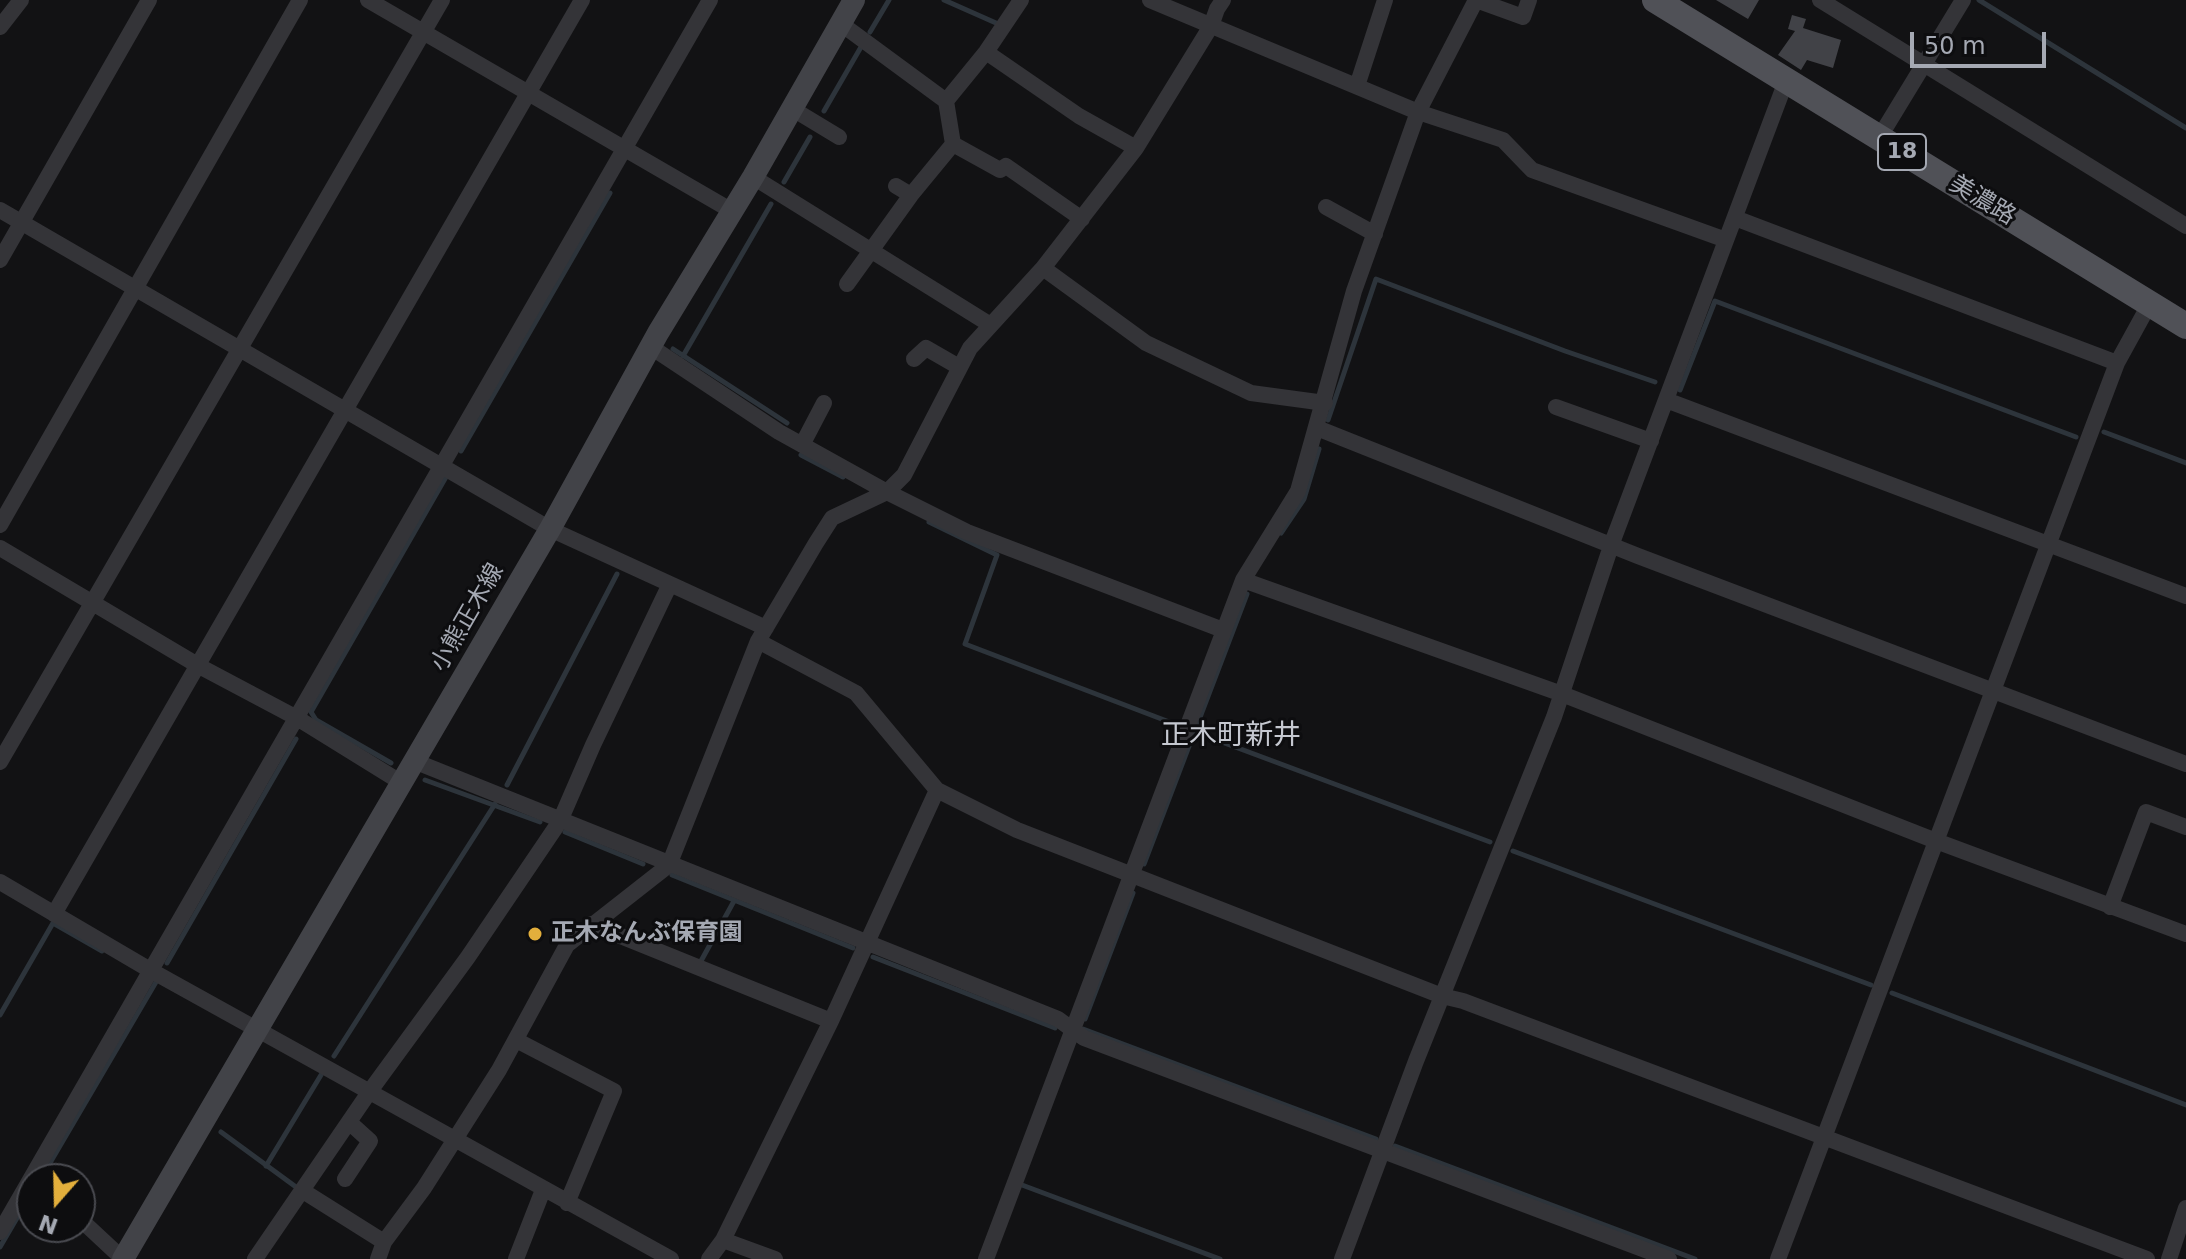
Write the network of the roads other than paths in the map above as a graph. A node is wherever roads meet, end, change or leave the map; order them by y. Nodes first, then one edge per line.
1 (21, 0) edge
2 (149, 0) edge
3 (300, 0) edge
4 (368, 0) edge
5 (442, 0) edge
6 (582, 0) edge
7 (710, 0) edge
8 (854, 0) edge
9 (1021, 0) edge
10 (1150, 0) edge
11 (1223, 0) edge
12 (1385, 0) edge
13 (1529, 0) edge
14 (1655, 0) edge
15 (1820, 0) edge
16 (1963, 0) edge
17 (840, 23) junction
18 (1211, 26) junction
19 (0, 27) edge
20 (423, 32) junction
21 (986, 52) junction
22 (1924, 64) junction
23 (1786, 81) junction
24 (1357, 86) junction
25 (529, 94) junction
26 (946, 101) junction
27 (791, 108) junction
28 (1418, 112) junction
29 (839, 137) dead end
30 (1879, 138) junction
31 (953, 144) junction
32 (1136, 148) junction
33 (624, 149) junction
34 (753, 177) junction
35 (896, 186) dead end
36 (911, 195) junction
37 (1326, 207) dead end
38 (0, 210) edge
39 (732, 211) junction
40 (1735, 218) junction
41 (1082, 219) junction
42 (22, 222) junction
43 (2186, 226) edge
44 (1375, 234) junction
45 (1726, 240) junction
46 (872, 252) junction
47 (0, 260) edge
48 (1043, 268) junction
49 (847, 284) dead end
50 (135, 289) junction
51 (2150, 303) junction
52 (2184, 321) edge
53 (989, 324) junction
54 (651, 347) junction
55 (241, 350) junction
56 (914, 359) dead end
57 (2117, 363) junction
58 (959, 367) junction
59 (1666, 400) junction
60 (824, 403) dead end
61 (1325, 403) junction
62 (1556, 407) dead end
63 (347, 410) junction
64 (1317, 428) junction
65 (1651, 441) junction
66 (802, 445) junction
67 (443, 465) junction
68 (887, 492) junction
69 (0, 525) edge
70 (550, 529) junction
71 (1612, 543) junction
72 (2049, 543) junction
73 (0, 548) edge
74 (1243, 580) junction
75 (670, 584) junction
76 (2186, 596) edge
77 (91, 603) junction
78 (1223, 630) junction
79 (762, 634) junction
80 (199, 666) junction
81 (1994, 690) junction
82 (1562, 694) junction
83 (297, 718) junction
84 (414, 761) junction
85 (0, 762) edge
86 (2186, 764) edge
87 (402, 783) junction
88 (937, 790) junction
89 (560, 821) junction
90 (2186, 827) edge
91 (1936, 841) junction
92 (669, 865) junction
93 (1131, 876) junction
94 (2, 886) edge
95 (2110, 907) junction
96 (54, 914) junction
97 (591, 924) junction
98 (2186, 934) edge
99 (868, 944) junction
100 (150, 970) junction
101 (1442, 996) junction
102 (831, 1021) junction
103 (1072, 1029) junction
104 (259, 1030) junction
105 (516, 1040) junction
106 (370, 1091) junction
107 (349, 1122) junction
108 (1823, 1137) junction
109 (454, 1140) junction
110 (1382, 1152) junction
111 (42, 1163) edge
112 (345, 1179) dead end
113 (543, 1190) junction
114 (303, 1191) junction
115 (567, 1203) junction
116 (16, 1206) edge
117 (2186, 1208) edge
118 (0, 1232) edge
119 (96, 1234) edge
120 (723, 1240) junction
121 (384, 1242) junction
122 (123, 1259) edge
123 (255, 1259) edge
124 (378, 1259) edge
125 (516, 1259) edge
126 (671, 1259) edge
127 (709, 1259) edge
128 (775, 1259) edge
129 (986, 1259) edge
130 (1342, 1259) edge
131 (1669, 1259) edge
132 (1778, 1259) edge
133 (2147, 1259) edge
134 (2169, 1259) edge

1 - 19 street
2 - 42 street
3 - 50 street
4 - 20 street
5 - 20 street
6 - 25 street
7 - 33 street
8 - 17 main road, 小熊正木線
9 - 21 street
10 - 18 street
11 - 18 street
12 - 24 street
13 - 28 street
14 - 23 main road, 美濃路 / 18
15 - 22 street
16 - 22 street
17 - 26 street
17 - 27 main road, 小熊正木線
18 - 24 street
18 - 32 street
20 - 25 street
20 - 55 street
21 - 26 street
21 - 32 street
22 - 30 street
22 - 43 street
23 - 30 main road, 美濃路 / 18
23 - 40 street
24 - 28 street
25 - 33 street
25 - 63 street
26 - 31 street
27 - 29 street
27 - 34 main road, 小熊正木線
28 - 44 street
28 - 45 street
30 - 51 main road, 美濃路 / 18
31 - 36 street
31 - 41 street
32 - 41 street
33 - 39 street
33 - 67 street
34 - 39 main road, 小熊正木線
34 - 46 street
35 - 36 street
36 - 46 street
37 - 44 street
38 - 42 street
39 - 54 main road, 小熊正木線
40 - 45 street
40 - 57 street
41 - 48 street
42 - 47 street
42 - 50 street
44 - 61 street
45 - 59 street
46 - 49 street
46 - 53 street
48 - 53 street
48 - 61 street
50 - 55 street
50 - 69 street
51 - 52 main road, 美濃路 / 18
51 - 57 street
53 - 58 street
54 - 66 street
54 - 70 main road, 小熊正木線
55 - 63 street
55 - 77 street
56 - 58 street
57 - 72 street
58 - 68 street
59 - 65 street
59 - 72 street
60 - 66 street
61 - 64 street
62 - 65 street
63 - 67 street
63 - 80 street
64 - 71 street
64 - 74 street
65 - 71 street
66 - 68 street
67 - 70 street
67 - 83 street
68 - 78 street
68 - 79 street
70 - 75 street
70 - 84 main road, 小熊正木線
71 - 81 street
71 - 82 street
72 - 76 street
72 - 81 street
73 - 77 street
74 - 78 street
74 - 82 street
75 - 79 street
75 - 89 street
77 - 80 street
77 - 85 street
78 - 93 street
79 - 88 street
79 - 92 street
80 - 83 street
80 - 96 street
81 - 86 street
81 - 91 street
82 - 91 street
82 - 101 street
83 - 87 street
83 - 100 street
84 - 87 main road, 小熊正木線
84 - 89 street
87 - 104 main road, 小熊正木線
88 - 93 street
88 - 99 street
89 - 92 street
89 - 106 street
90 - 95 street
91 - 95 street
91 - 108 street
92 - 97 street
92 - 99 street
93 - 101 street
93 - 103 street
94 - 96 street
95 - 98 street
96 - 100 street
97 - 102 street
97 - 105 street
99 - 102 street
99 - 103 street
100 - 104 street
100 - 111 street
101 - 108 street
101 - 110 street
102 - 120 street
103 - 110 street
103 - 129 street
104 - 106 street
104 - 122 main road, 小熊正木線
105 - 109 street
105 - 115 street
106 - 107 street
106 - 109 street
107 - 112 street
107 - 114 street
108 - 132 street
108 - 133 street
109 - 113 street
109 - 121 street
110 - 130 street
110 - 131 street
113 - 115 street
113 - 125 street
114 - 121 street
114 - 123 street
115 - 126 street
116 - 118 street
117 - 134 street
119 - 122 street
120 - 127 street
120 - 128 street
121 - 124 street

